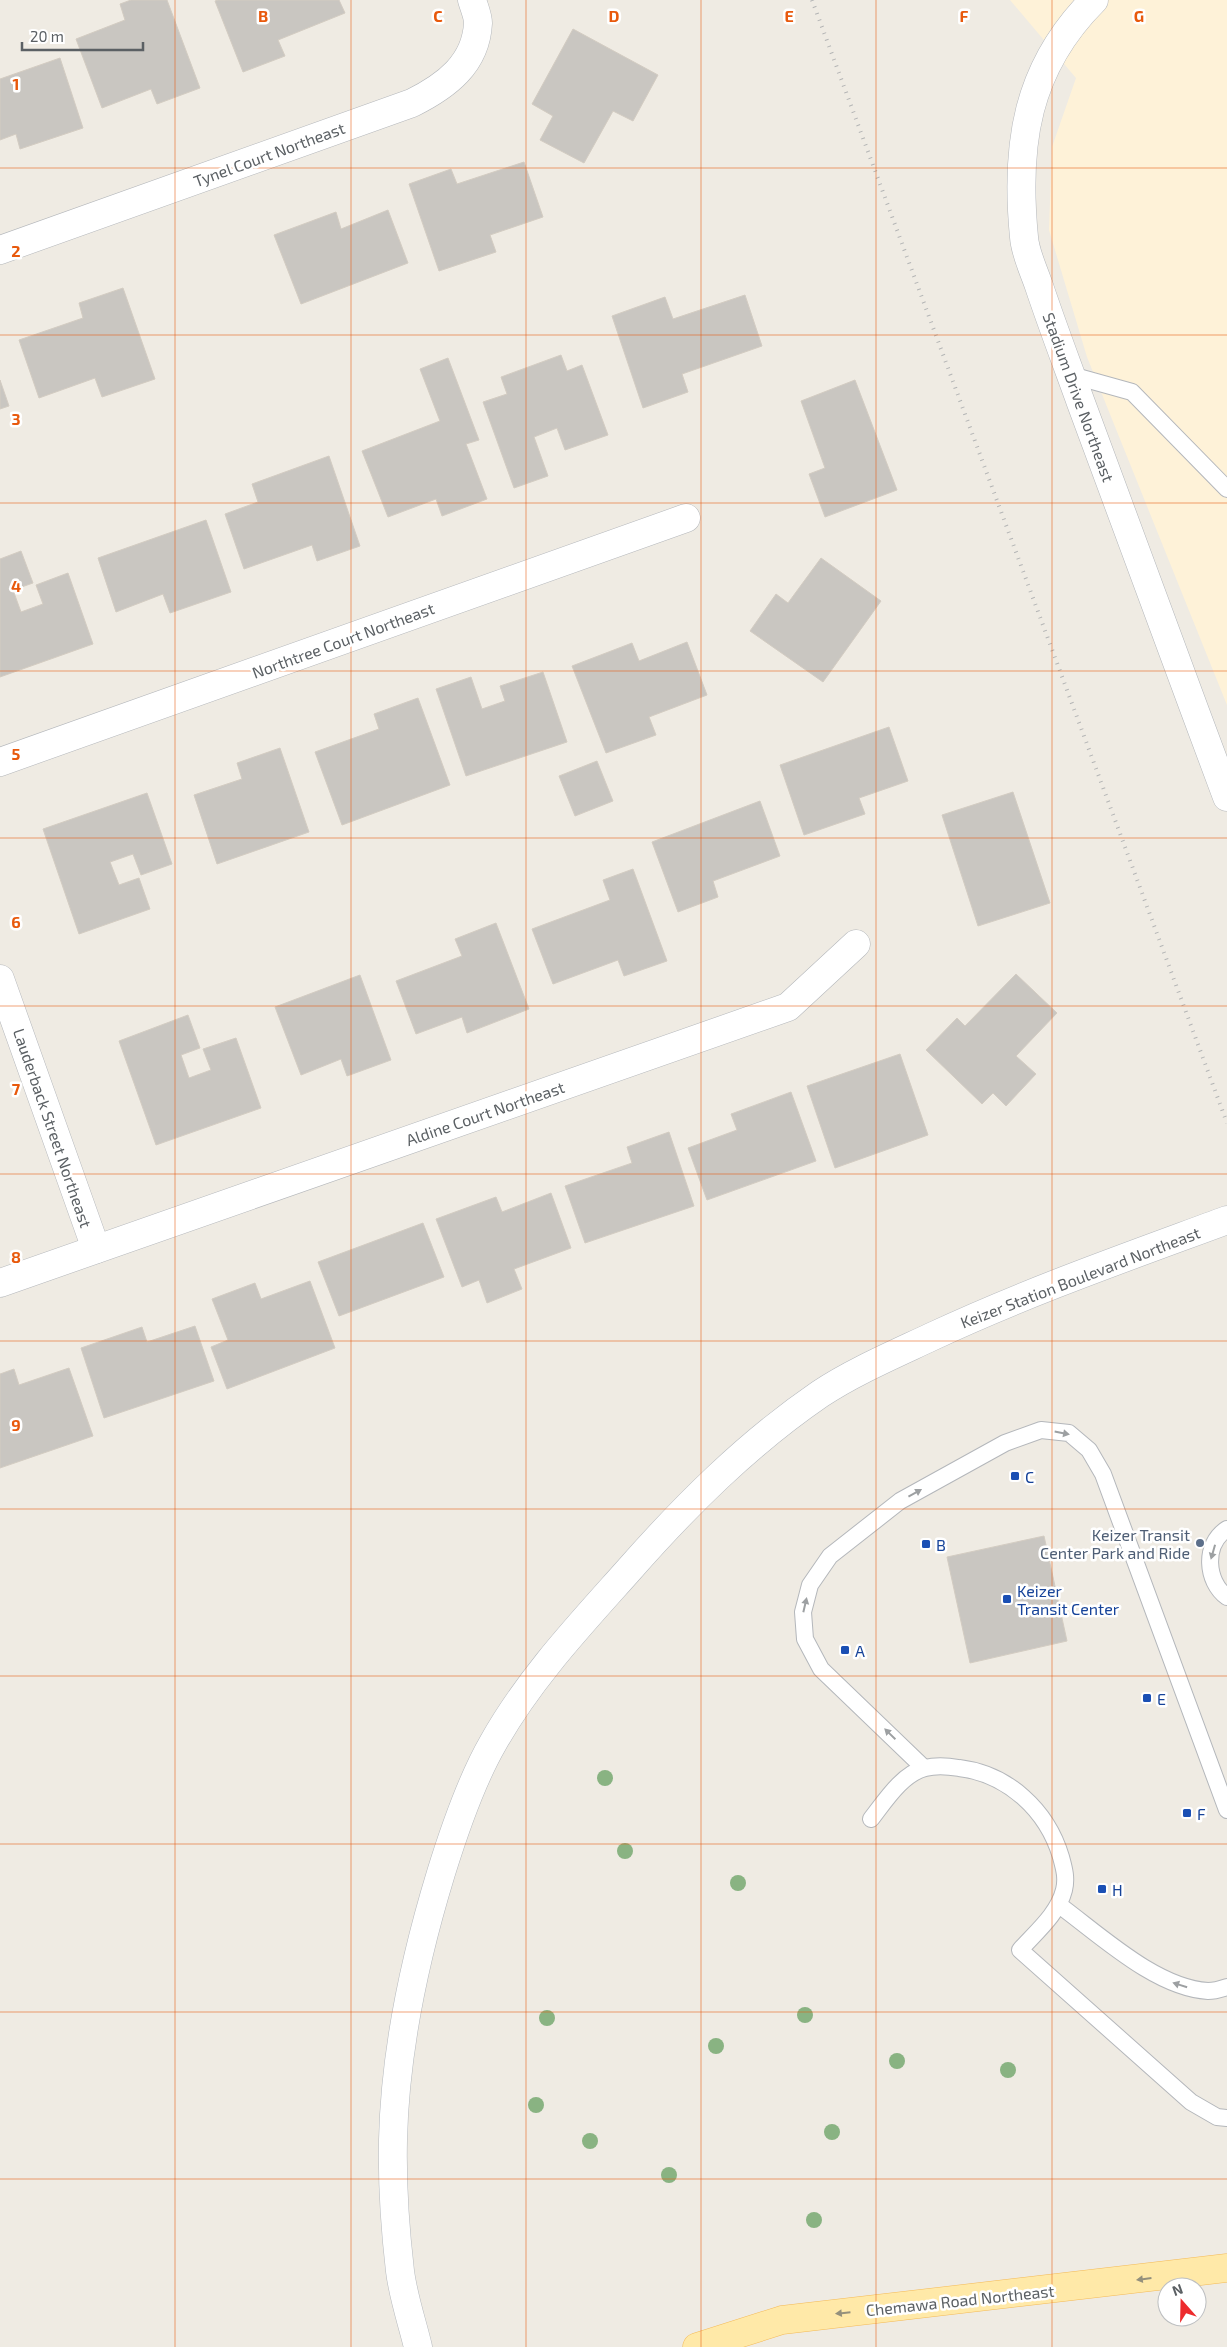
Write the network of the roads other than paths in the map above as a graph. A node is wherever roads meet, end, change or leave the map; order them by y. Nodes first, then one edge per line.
1 (472, 0) edge
2 (1094, 0) edge
3 (0, 250) edge
4 (1071, 375) junction
5 (1227, 489) edge
6 (686, 518) dead end
7 (0, 762) edge
8 (1227, 798) edge
9 (856, 944) dead end
10 (0, 979) edge
11 (1227, 1220) edge
12 (96, 1249) junction
13 (0, 1283) edge
14 (1227, 1530) edge
15 (1227, 1598) edge
16 (924, 1768) junction
17 (1227, 1810) edge
18 (870, 1819) dead end
19 (1059, 1905) junction
20 (1227, 1987) edge
21 (1227, 2118) edge
22 (1227, 2268) edge
23 (418, 2347) edge
24 (697, 2347) edge

1 - 3 street, Tynel Court Northeast
2 - 4 street, Stadium Drive Northeast
4 - 5 lane
4 - 8 street, Stadium Drive Northeast
6 - 7 street, Northtree Court Northeast
9 - 12 street, Aldine Court Northeast
10 - 12 street, Lauderback Street Northeast
11 - 23 street, Keizer Station Boulevard Northeast
12 - 13 street, Aldine Court Northeast
14 -> 15 lane
16 -> 17 lane
16 - 18 lane
16 - 19 lane
20 -> 19 lane
19 - 21 lane
22 -> 24 main road, Chemawa Road Northeast

